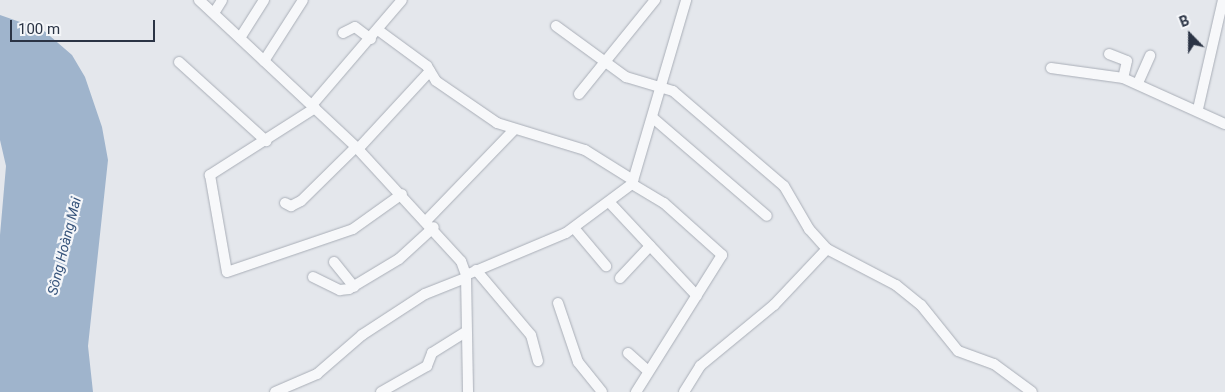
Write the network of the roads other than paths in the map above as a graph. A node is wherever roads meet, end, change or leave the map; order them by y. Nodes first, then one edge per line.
1 (199, 0) edge
2 (222, 0) edge
3 (264, 0) edge
4 (304, 0) edge
5 (402, 0) edge
6 (655, 0) edge
7 (686, 0) edge
8 (1224, 0) edge
9 (214, 13) junction
10 (556, 26) dead end
11 (378, 30) junction
12 (343, 33) dead end
13 (240, 38) junction
14 (371, 39) junction
15 (1109, 54) dead end
16 (1150, 56) dead end
17 (264, 61) junction
18 (603, 61) junction
19 (179, 62) dead end
20 (1051, 68) dead end
21 (430, 71) junction
22 (1123, 78) junction
23 (1138, 83) junction
24 (662, 85) junction
25 (580, 94) dead end
26 (314, 107) junction
27 (1198, 109) junction
28 (653, 118) junction
29 (1225, 124) edge
30 (514, 130) junction
31 (266, 140) junction
32 (357, 148) junction
33 (633, 182) junction
34 (402, 194) junction
35 (285, 202) dead end
36 (610, 203) junction
37 (766, 216) dead end
38 (431, 224) junction
39 (574, 228) junction
40 (650, 246) junction
41 (827, 249) junction
42 (334, 262) dead end
43 (606, 266) dead end
44 (476, 270) junction
45 (313, 277) dead end
46 (466, 277) junction
47 (620, 278) dead end
48 (354, 287) junction
49 (697, 296) junction
50 (558, 303) dead end
51 (466, 332) junction
52 (628, 353) dead end
53 (538, 361) dead end
54 (648, 371) junction
55 (276, 392) edge
56 (381, 392) edge
57 (468, 392) edge
58 (602, 392) edge
59 (636, 392) edge
60 (684, 392) edge
61 (1032, 392) edge

1 - 9 street
2 - 9 street
3 - 13 street
4 - 17 street
5 - 11 street
6 - 18 street
7 - 24 street
8 - 27 street
9 - 13 street
10 - 18 street
11 - 14 street
11 - 21 street
12 - 14 street
13 - 17 street
14 - 26 street
15 - 22 street
16 - 23 street
17 - 26 street
18 - 24 street
18 - 25 street
19 - 31 street
20 - 22 street
21 - 30 street
21 - 32 street
22 - 23 street
23 - 27 street
24 - 28 street
24 - 41 street
26 - 31 street
26 - 32 street
27 - 29 street
28 - 33 street
28 - 37 street
30 - 33 street
30 - 38 street
31 - 34 street
32 - 34 street
32 - 35 street
33 - 36 street
33 - 49 street
34 - 38 street
36 - 39 street
36 - 40 street
38 - 46 street
38 - 48 street
39 - 43 street
39 - 44 street
40 - 47 street
40 - 49 street
41 - 60 street
41 - 61 street
42 - 48 street
44 - 46 street
44 - 53 street
45 - 48 street
46 - 51 street
46 - 55 street
49 - 54 street
50 - 58 street
51 - 56 street
51 - 57 street
52 - 54 street
54 - 59 street

